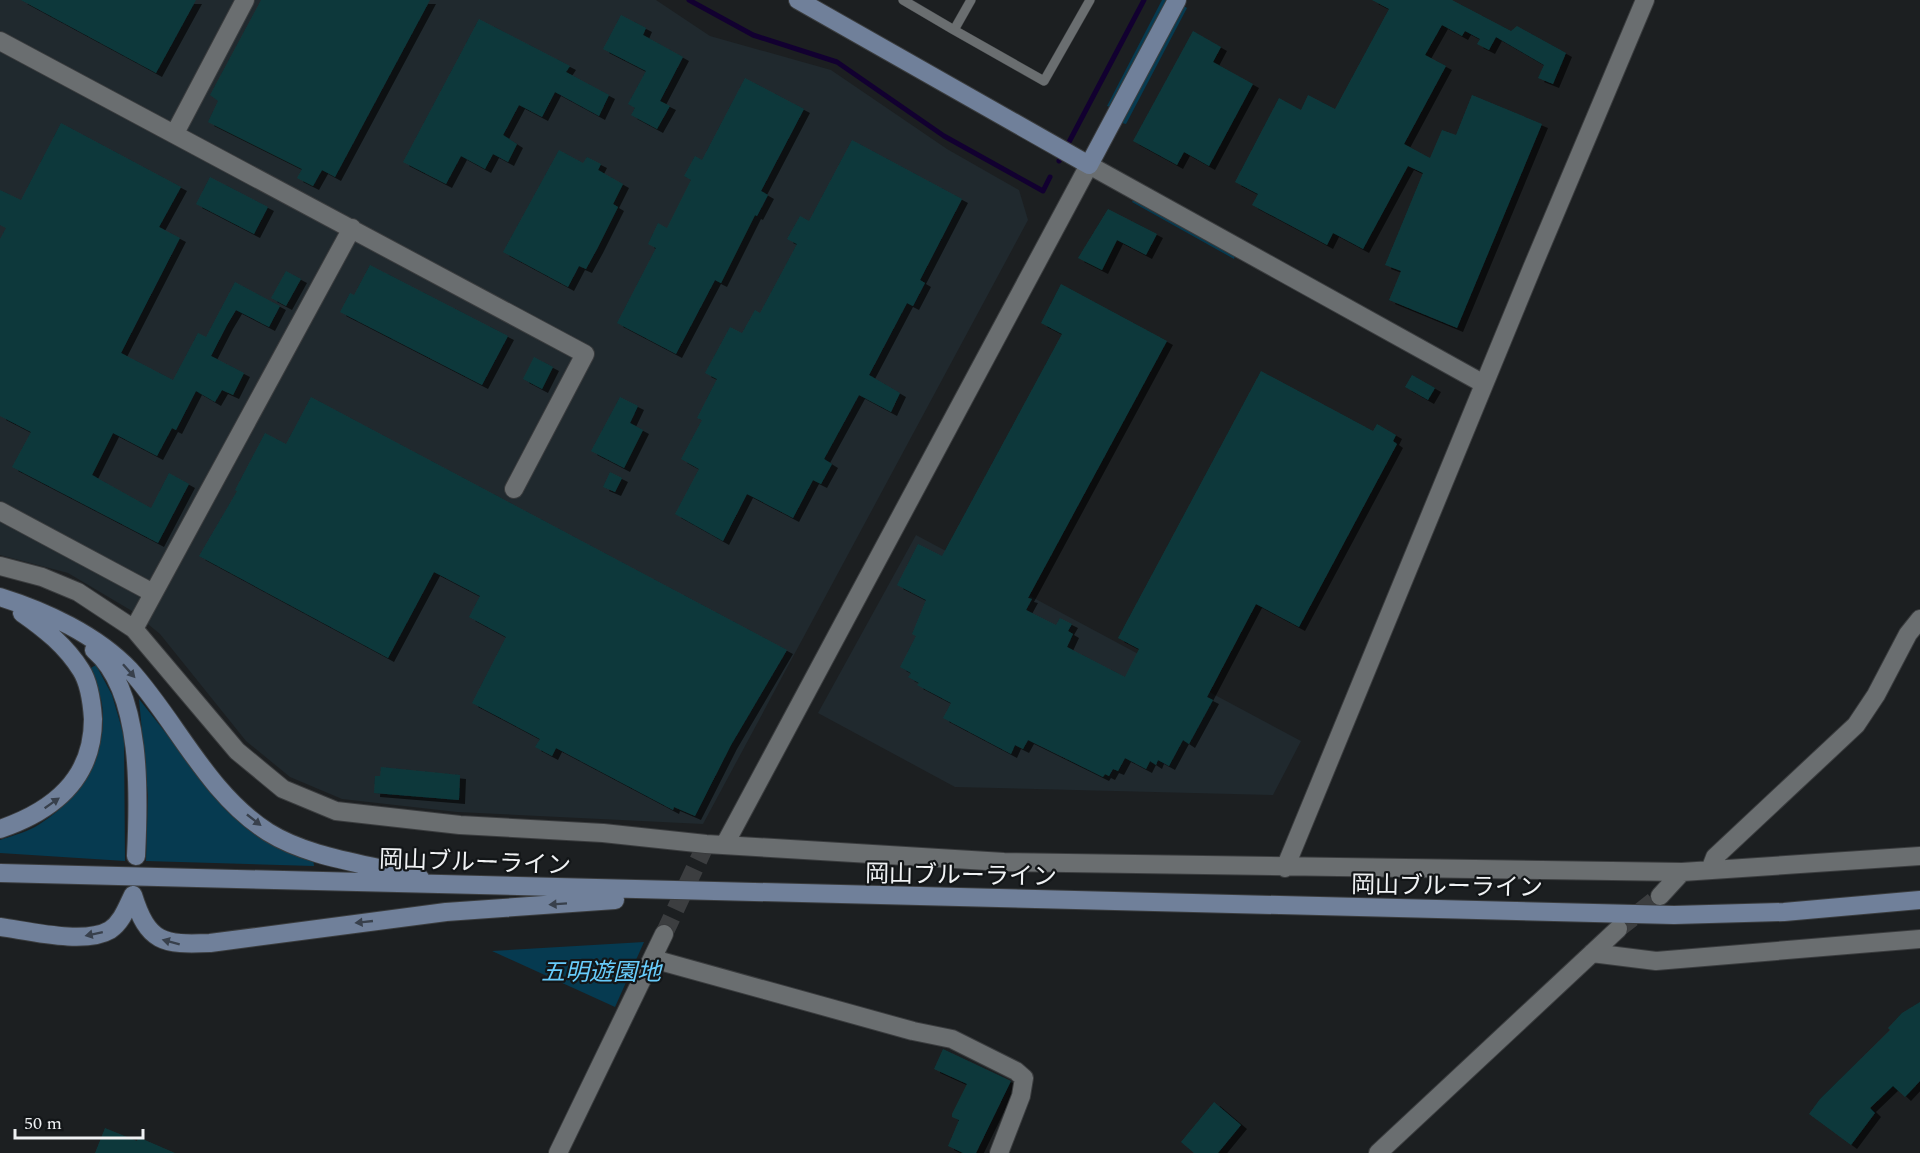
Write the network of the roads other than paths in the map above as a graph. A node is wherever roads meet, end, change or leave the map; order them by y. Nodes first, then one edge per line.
1 (245, 0) edge
2 (903, 0) edge
3 (971, 0) edge
4 (1090, 0) edge
5 (1177, 0) edge
6 (1646, 0) edge
7 (808, 3) edge
8 (954, 30) junction
9 (0, 41) edge
10 (175, 133) junction
11 (1089, 165) junction
12 (352, 228) junction
13 (1484, 384) junction
14 (514, 489) dead end
15 (0, 512) edge
16 (0, 566) edge
17 (153, 593) junction
18 (1, 597) edge
19 (1920, 619) edge
20 (66, 625) junction
21 (134, 628) junction
22 (0, 829) edge
23 (725, 844) junction
24 (136, 856) dead end
25 (1920, 856) edge
26 (1285, 868) junction
27 (1710, 870) junction
28 (1682, 872) junction
29 (0, 873) edge
30 (447, 885) junction
31 (721, 893) junction
32 (1660, 896) tunnel mouth
33 (1920, 900) edge
34 (0, 927) edge
35 (1618, 929) tunnel mouth
36 (664, 934) tunnel mouth
37 (1920, 939) edge
38 (1592, 953) junction
39 (653, 959) junction
40 (558, 1153) edge
41 (999, 1153) edge
42 (1378, 1153) edge

1 - 10 street
2 - 8 lane
3 - 8 lane
4 - 8 lane
5 - 11 main road
6 - 13 street
7 - 11 main road
9 - 10 street
10 - 12 street
11 - 13 street
11 - 23 street
12 - 14 street
12 - 17 street
13 - 26 street
15 - 17 street
16 - 21 street
17 - 21 street
18 - 20 main road
22 -> 18 main road
19 - 27 street
20 - 24 main road
20 -> 30 main road
21 - 23 street
23 - 26 street
25 - 27 street
26 - 28 street
27 - 28 street
28 - 32 street
29 - 30 main road, 岡山ブルーライン
30 - 31 main road, 岡山ブルーライン
31 - 33 main road, 岡山ブルーライン
31 -> 34 main road
35 - 38 street
36 - 39 street
37 - 38 street
38 - 42 street
39 - 40 street
39 - 41 street

